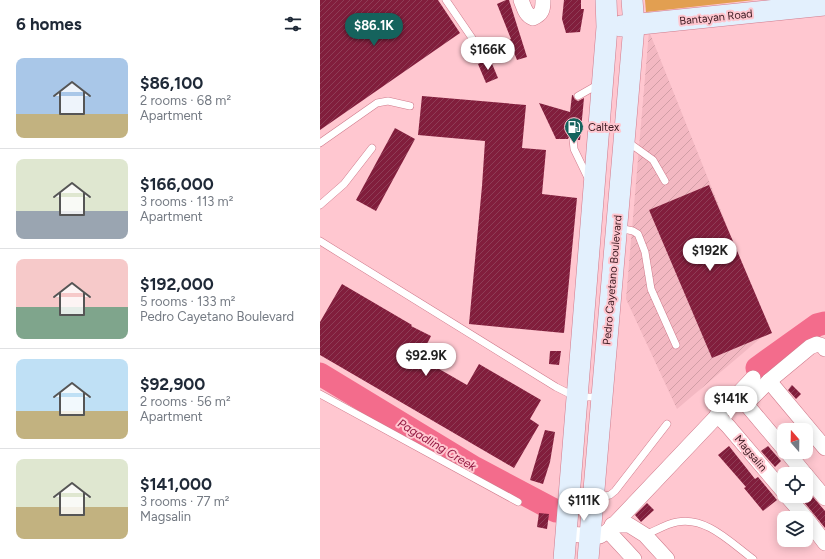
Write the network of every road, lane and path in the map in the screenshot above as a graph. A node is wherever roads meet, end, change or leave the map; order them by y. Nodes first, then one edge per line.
1 (446, 0) edge
2 (521, 0) edge
3 (543, 0) edge
4 (606, 0) edge
5 (632, 0) edge
6 (825, 5) edge
7 (634, 26) junction
8 (607, 27) junction
9 (477, 48) dead end
10 (603, 82) junction
11 (578, 96) dead end
12 (410, 106) dead end
13 (572, 139) dead end
14 (624, 140) junction
15 (320, 143) edge
16 (372, 148) dead end
17 (665, 181) dead end
18 (594, 190) junction
19 (320, 206) edge
20 (617, 228) junction
21 (320, 241) edge
22 (676, 344) dead end
23 (825, 349) edge
24 (752, 378) dead end
25 (769, 382) junction
26 (320, 394) edge
27 (576, 397) junction
28 (602, 397) junction
29 (743, 400) junction
30 (717, 415) junction
31 (667, 424) dead end
32 (777, 441) edge
33 (825, 448) edge
34 (792, 459) edge
35 (798, 467) edge
36 (777, 484) edge
37 (813, 484) edge
38 (825, 498) edge
39 (593, 499) junction
40 (518, 502) dead end
41 (793, 503) edge
42 (800, 511) edge
43 (813, 527) edge
44 (603, 531) junction
45 (566, 534) junction
46 (645, 536) junction
47 (825, 543) edge
48 (564, 559) edge
49 (588, 559) edge
50 (634, 559) edge
51 (667, 559) edge
52 (753, 559) edge

1 - 9 lane
2 - 3 street
4 - 8 main road
5 - 7 main road, Pedro Cayetano Boulevard
6 - 7 main road, Bantayan Road
7 - 8 main road, Bantayan Road
7 - 14 main road, Pedro Cayetano Boulevard
8 - 10 main road
10 - 11 lane
10 - 18 main road
12 - 15 lane
13 - 18 lane
14 - 17 lane
14 - 20 main road, Pedro Cayetano Boulevard
16 - 19 lane
18 - 27 main road
20 - 22 lane
20 - 28 main road, Pedro Cayetano Boulevard
21 - 27 lane
23 - 25 street
24 - 29 street
25 - 29 street
25 - 33 street
26 - 40 lane
27 - 28 lane
27 - 45 main road
28 - 39 main road, Pedro Cayetano Boulevard
29 - 30 street
29 - 32 street
30 - 36 street, Magsalin
30 - 44 street
31 - 39 lane
34 - 35 street
37 - 38 street
39 - 44 main road, Pedro Cayetano Boulevard
41 - 42 street
43 - 47 street
44 - 45 street
44 - 46 street
44 - 49 main road, Pedro Cayetano Boulevard
44 - 50 street
45 - 48 main road
46 - 51 street
46 - 52 lane

